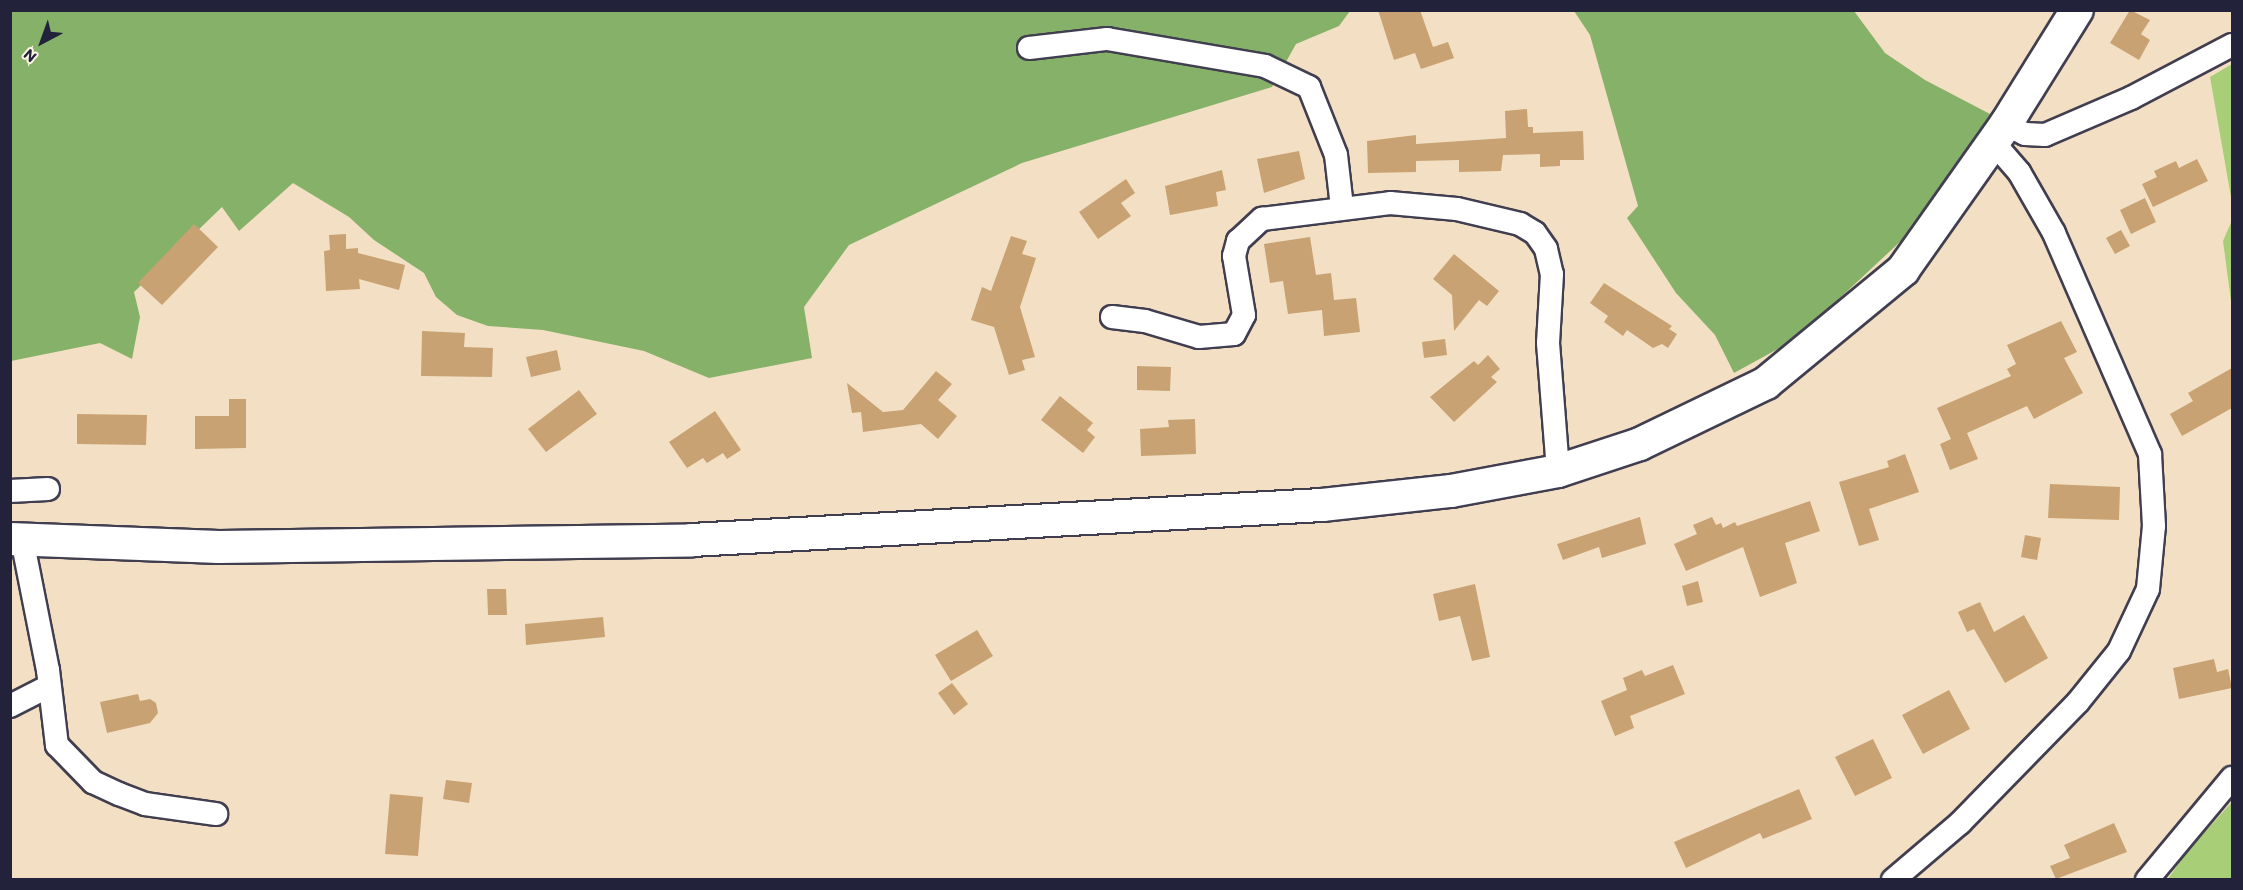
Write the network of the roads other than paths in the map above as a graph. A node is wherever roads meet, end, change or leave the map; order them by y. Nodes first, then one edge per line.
1 (2077, 10) edge
2 (2232, 45) edge
3 (1029, 48) dead end
4 (2000, 133) junction
5 (1342, 207) junction
6 (1112, 317) dead end
7 (1558, 471) junction
8 (48, 489) dead end
9 (10, 491) edge
10 (16, 539) edge
11 (49, 686) junction
12 (10, 705) edge
13 (2232, 778) edge
14 (216, 814) dead end
15 (1893, 879) edge
16 (2147, 879) edge

1 - 4 main road
2 - 4 street
3 - 5 street
4 - 7 main road
4 - 15 street
5 - 6 street
5 - 7 street
7 - 10 main road
8 - 9 street
10 - 11 street
11 - 12 street
11 - 14 street
13 - 16 street

